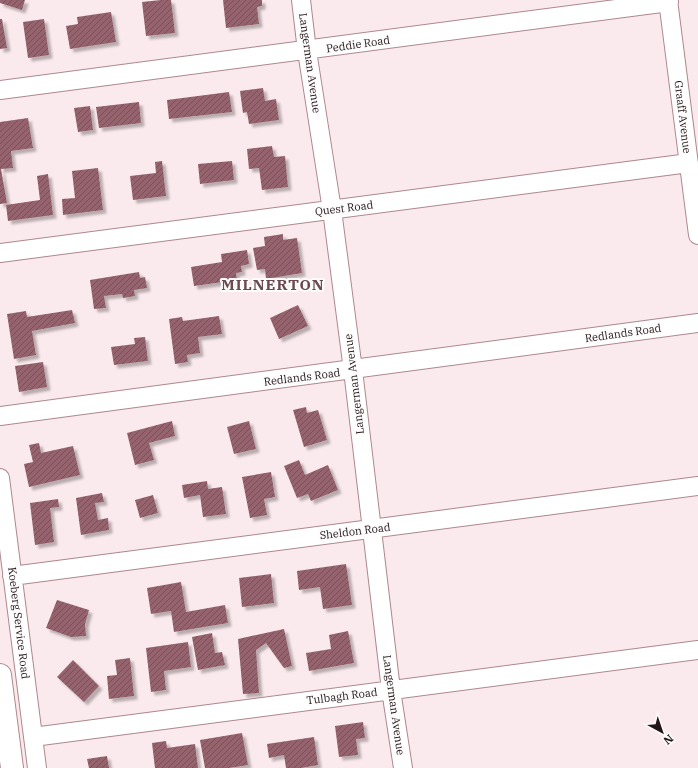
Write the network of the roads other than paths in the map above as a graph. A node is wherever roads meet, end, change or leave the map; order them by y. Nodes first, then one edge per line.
1 (301, 0) edge
2 (668, 1) edge
3 (307, 51) junction
4 (0, 90) edge
5 (689, 163) junction
6 (332, 210) junction
7 (698, 235) edge
8 (0, 253) edge
9 (698, 323) edge
10 (353, 370) junction
11 (0, 416) edge
12 (0, 478) edge
13 (698, 486) edge
14 (372, 529) junction
15 (12, 576) junction
16 (698, 650) edge
17 (0, 675) edge
18 (391, 690) junction
19 (33, 736) junction
20 (12, 768) edge
21 (38, 768) edge
22 (403, 768) edge

1 - 3 street, Langerman Avenue
2 - 3 street, Peddie Road
2 - 5 street, Graaff Avenue
3 - 4 street, Peddie Road
3 - 6 street, Langerman Avenue
5 - 6 street, Quest Road
5 - 7 street, Graaff Avenue
6 - 8 street, Quest Road
6 - 10 street, Langerman Avenue
9 - 10 street, Redlands Road
10 - 11 street, Redlands Road
10 - 14 street, Langerman Avenue
12 - 15 street, Koeberg Service Road
13 - 14 street, Sheldon Road
14 - 15 street, Sheldon Road
14 - 18 street, Langerman Avenue
15 - 19 street, Koeberg Service Road
16 - 18 street, Tulbagh Road
17 - 20 main road
18 - 19 street, Tulbagh Road
18 - 22 street, Langerman Avenue
19 - 21 street, Koeberg Service Road

